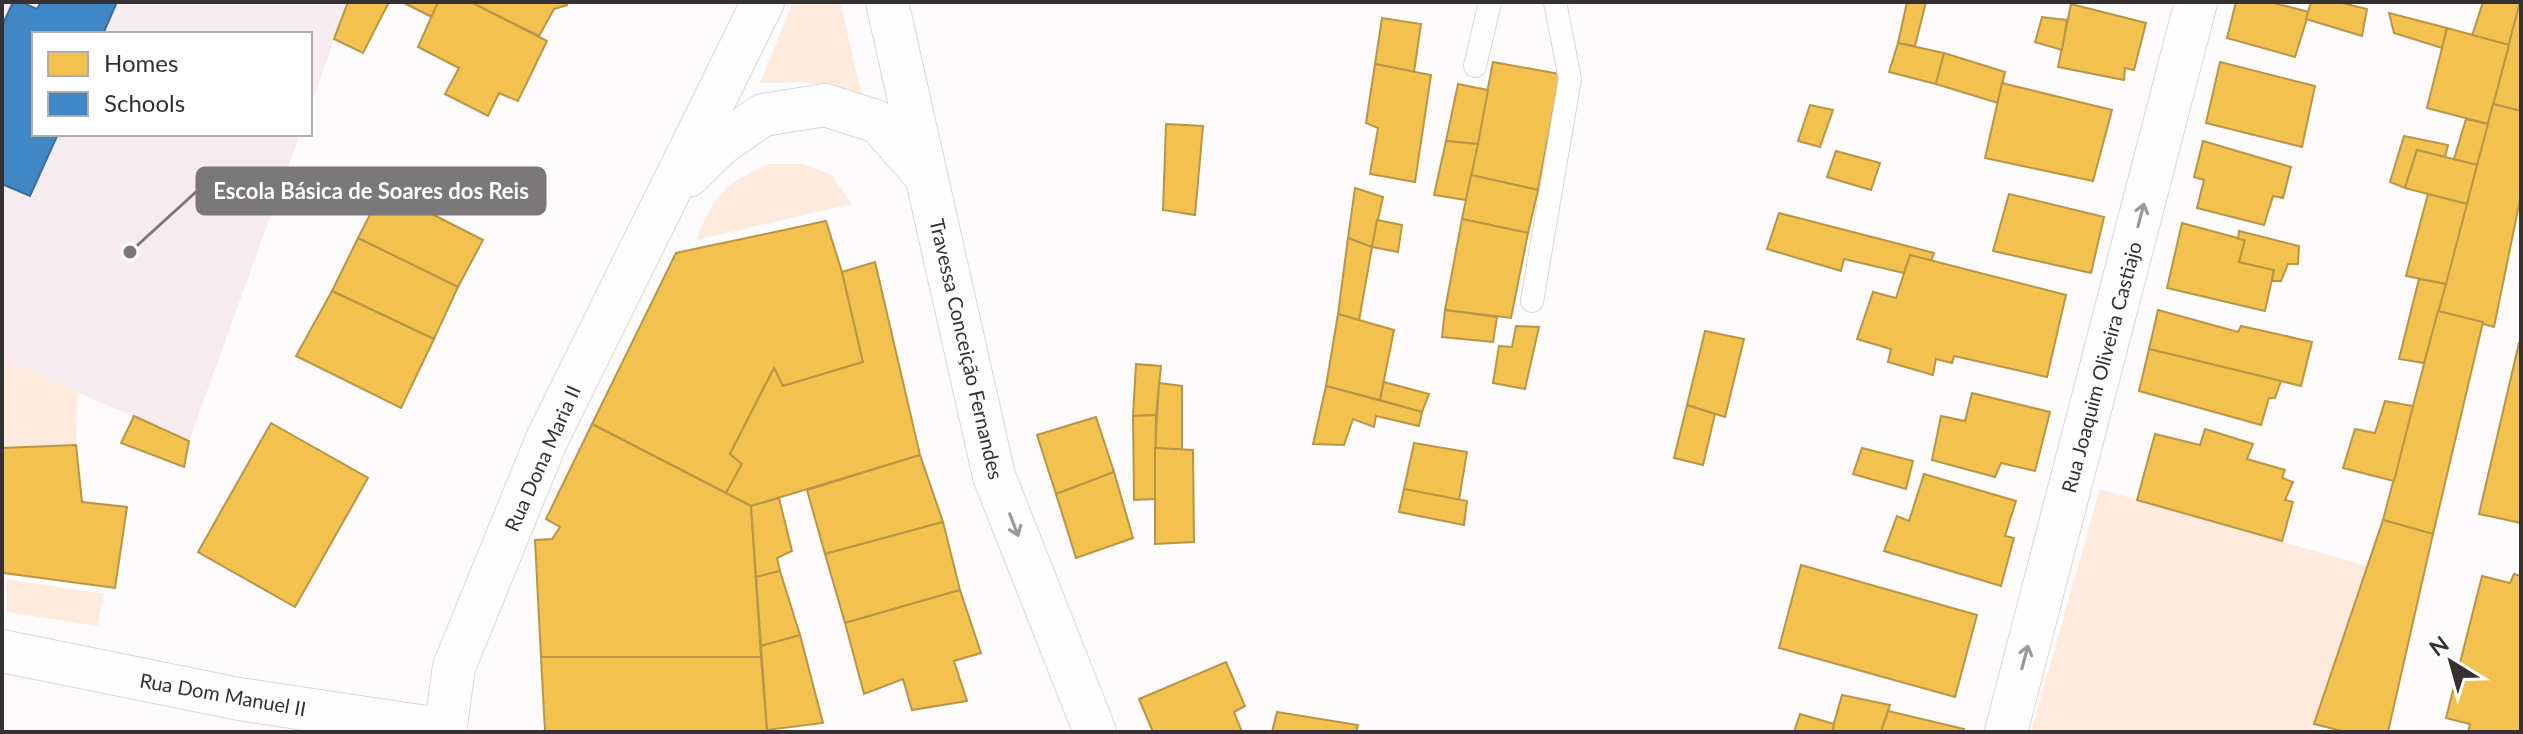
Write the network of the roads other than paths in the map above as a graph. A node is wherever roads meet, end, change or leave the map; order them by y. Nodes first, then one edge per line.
1 (763, 2) edge
2 (887, 2) edge
3 (1490, 2) edge
4 (1555, 2) edge
5 (2196, 2) edge
6 (1475, 66) dead end
7 (928, 178) junction
8 (670, 194) junction
9 (1532, 301) dead end
10 (2, 651) edge
11 (446, 731) edge
12 (1095, 732) edge
13 (2006, 732) edge

1 - 8 street, Rua Dona Maria II
2 - 7 street, Travessa Conceição Fernandes
3 - 6 lane
4 - 9 lane
13 -> 5 street, Rua Joaquim Oliveira Castiajo
7 - 8 street, Rua Dona Maria II
7 -> 12 street, Travessa Conceição Fernandes
8 - 11 street, Rua Dona Maria II
10 - 11 street, Rua Dom Manuel II

